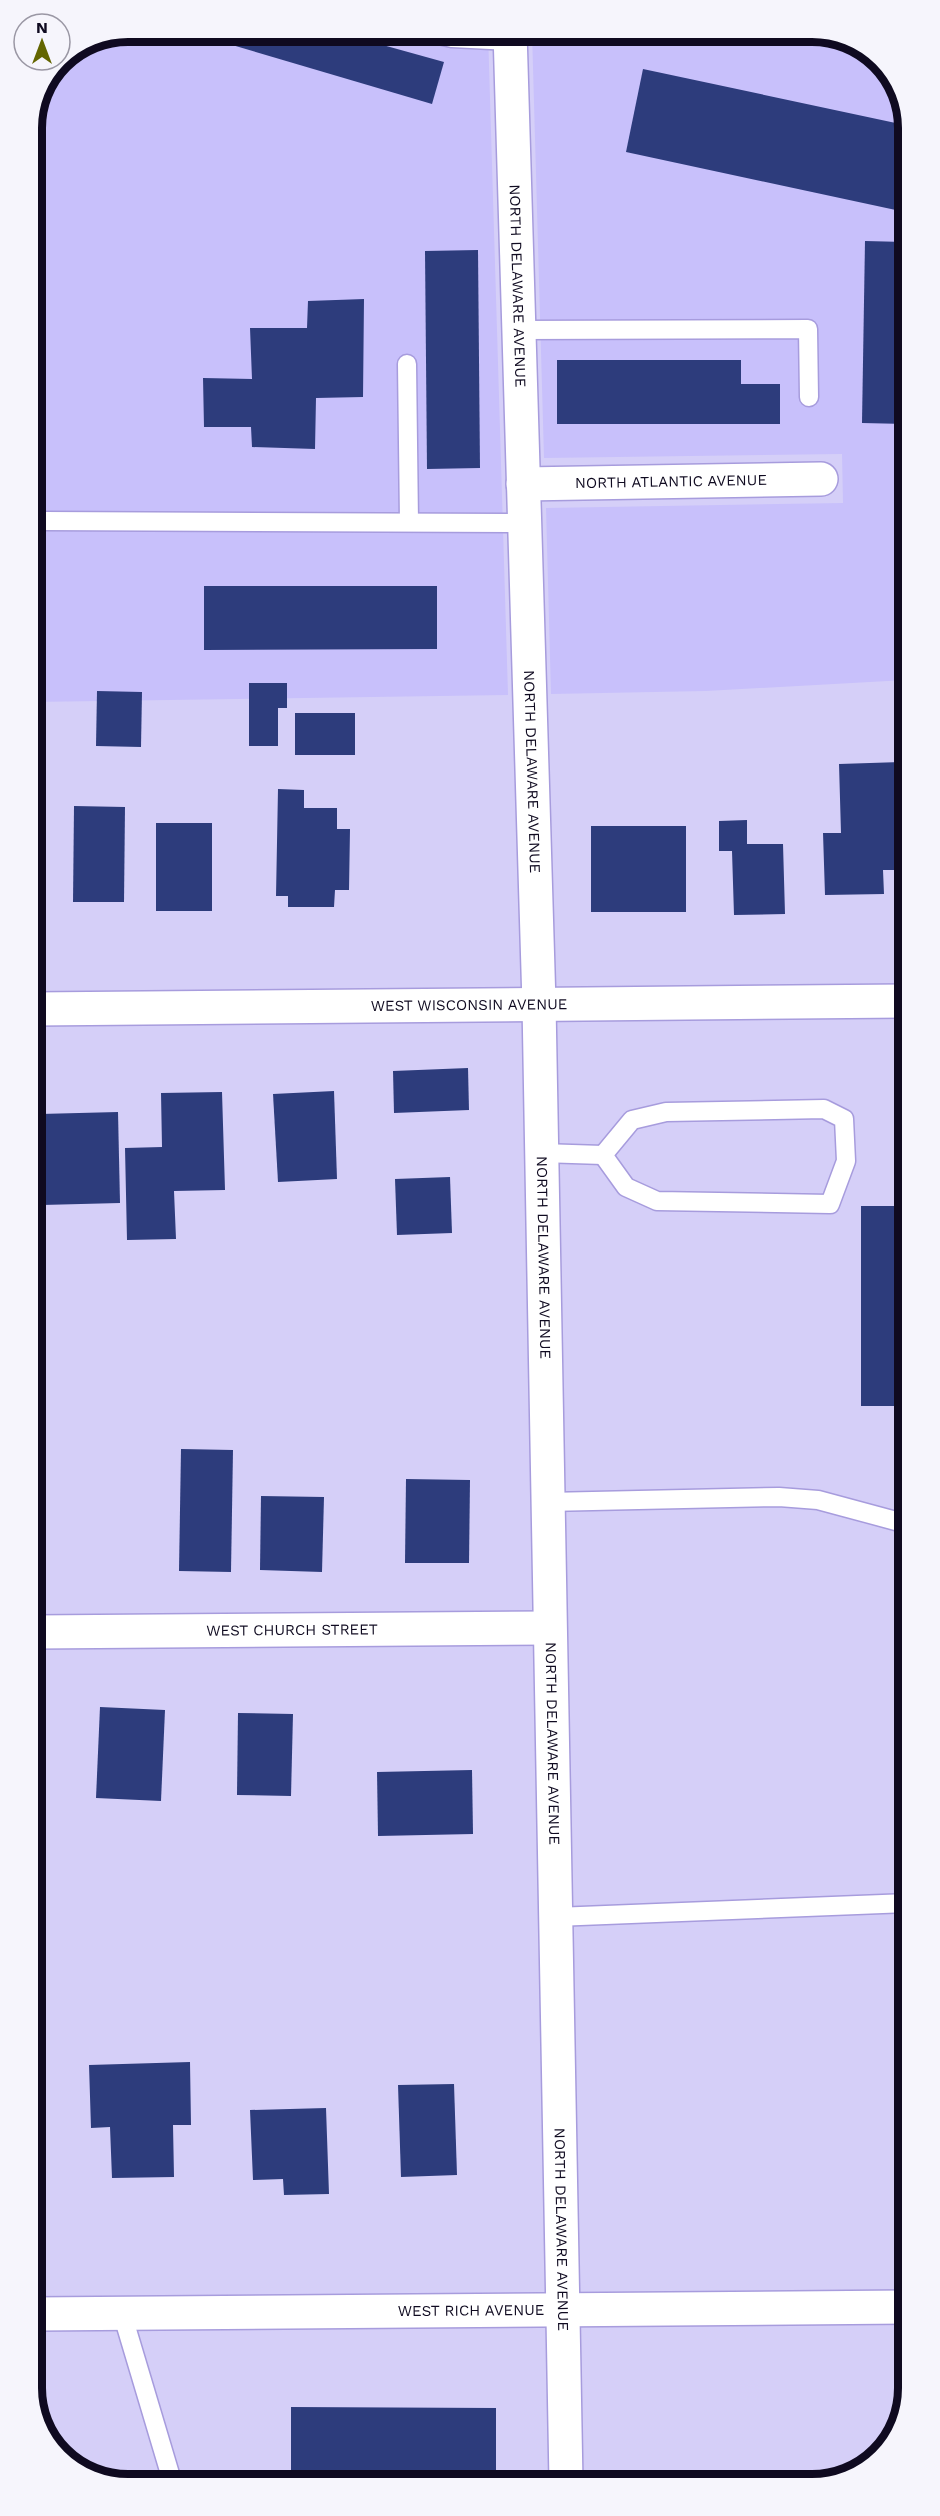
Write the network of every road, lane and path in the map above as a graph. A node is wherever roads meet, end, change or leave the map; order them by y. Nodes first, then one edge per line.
1 (510, 42) edge
2 (519, 330) junction
3 (407, 364) dead end
4 (809, 397) dead end
5 (821, 479) dead end
6 (523, 484) junction
7 (43, 521) dead end
8 (409, 522) junction
9 (524, 523) junction
10 (898, 1001) edge
11 (538, 1004) junction
12 (42, 1009) edge
13 (541, 1153) junction
14 (603, 1155) junction
15 (547, 1502) junction
16 (898, 1522) edge
17 (549, 1628) junction
18 (42, 1632) edge
19 (898, 1902) edge
20 (555, 1917) junction
21 (898, 2307) edge
22 (563, 2310) junction
23 (122, 2313) junction
24 (42, 2314) edge
25 (170, 2474) edge
26 (566, 2474) edge

1 - 2 street, NORTH DELAWARE AVENUE
2 - 4 lane
2 - 6 street, NORTH DELAWARE AVENUE
3 - 8 lane
5 - 6 street, NORTH ATLANTIC AVENUE
6 - 9 street, NORTH DELAWARE AVENUE
7 - 8 lane
8 - 9 lane
9 - 11 street, NORTH DELAWARE AVENUE
10 - 11 street, WEST WISCONSIN AVENUE
11 - 12 street, WEST WISCONSIN AVENUE
11 - 13 street, NORTH DELAWARE AVENUE
13 - 14 lane
13 - 15 street, NORTH DELAWARE AVENUE
14 - 14 lane
15 - 16 lane
15 - 17 street, NORTH DELAWARE AVENUE
17 - 18 street, WEST CHURCH STREET
17 - 20 street, NORTH DELAWARE AVENUE
19 - 20 lane
20 - 22 street, NORTH DELAWARE AVENUE
21 - 22 street, WEST RICH AVENUE
22 - 23 street, WEST RICH AVENUE
22 - 26 street, NORTH DELAWARE AVENUE
23 - 24 street, WEST RICH AVENUE
23 - 25 lane

